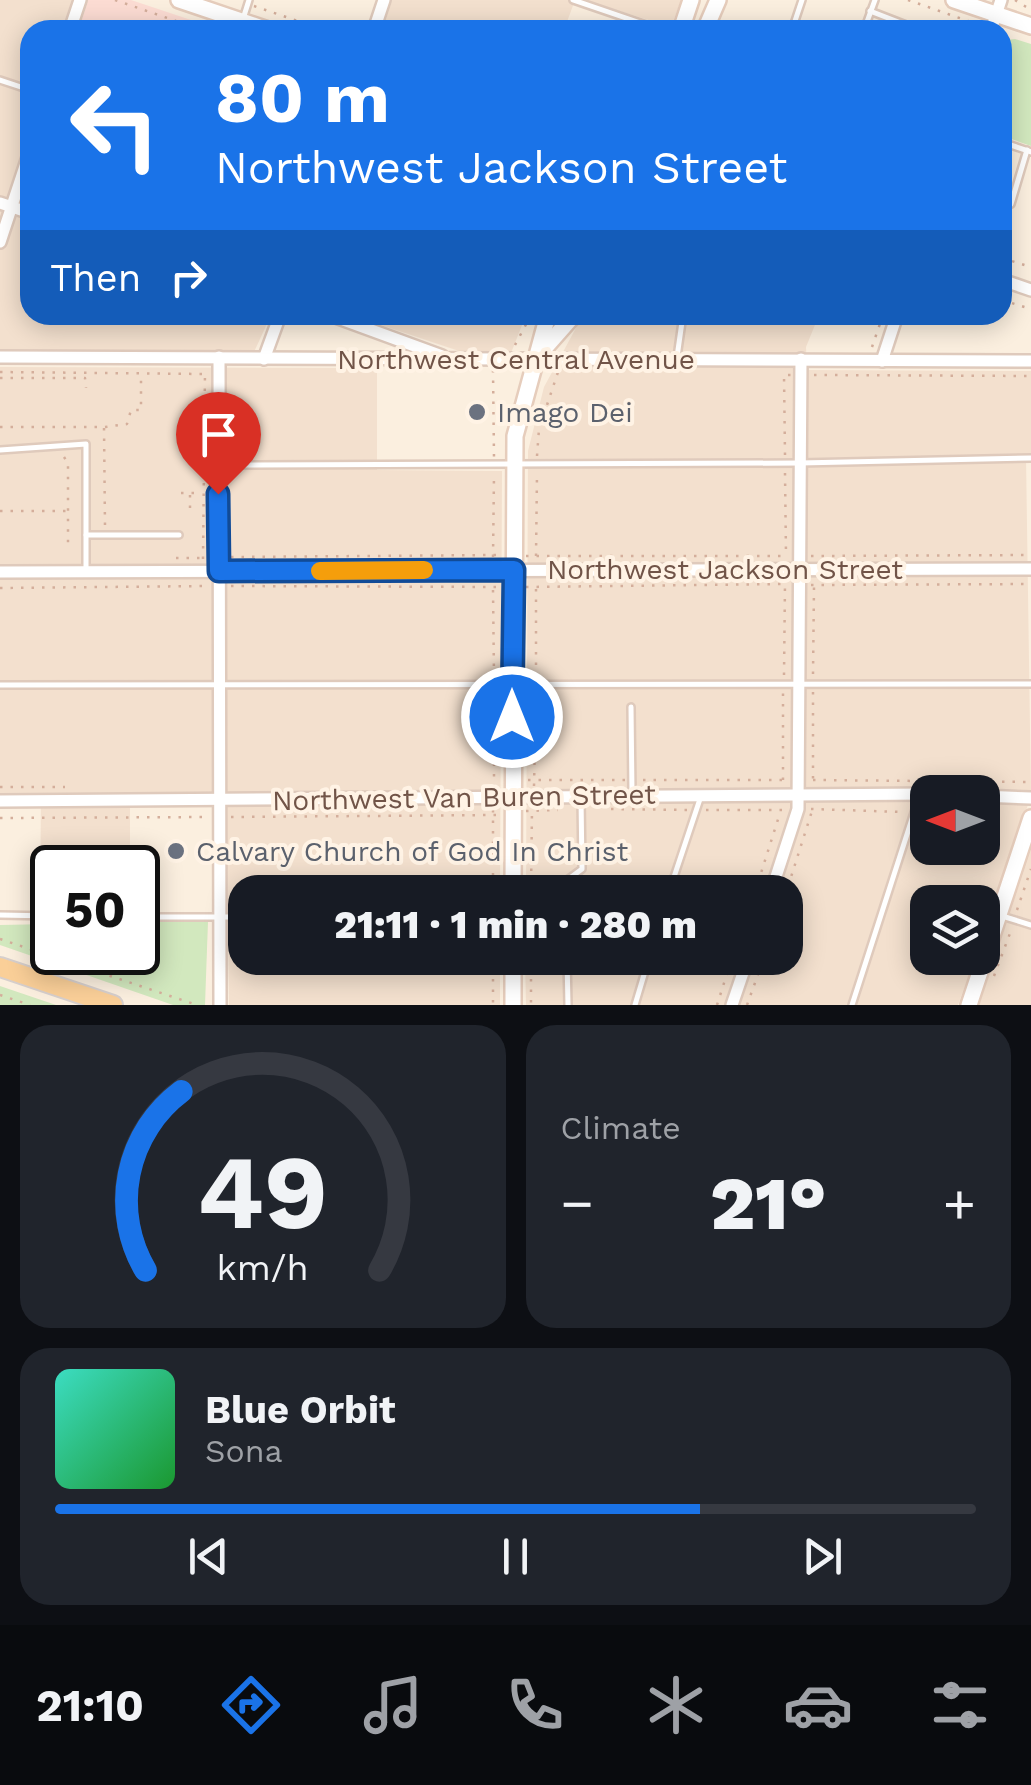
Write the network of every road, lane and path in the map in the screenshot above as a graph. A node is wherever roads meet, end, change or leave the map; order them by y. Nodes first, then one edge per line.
1 (115, 0) edge
2 (179, 0) edge
3 (573, 0) edge
4 (875, 0) edge
5 (908, 0) edge
6 (954, 0) edge
7 (1015, 0) edge
8 (249, 2) edge
9 (1031, 10) edge
10 (870, 11) junction
11 (996, 15) edge
12 (173, 20) edge
13 (236, 20) edge
14 (297, 20) edge
15 (632, 20) edge
16 (867, 20) edge
17 (893, 20) edge
18 (965, 20) edge
19 (1029, 151) edge
20 (20, 174) edge
21 (1012, 201) edge
22 (6, 205) edge
23 (0, 242) edge
24 (276, 325) edge
25 (357, 325) edge
26 (526, 325) edge
27 (545, 325) edge
28 (565, 325) edge
29 (681, 325) edge
30 (880, 325) edge
31 (895, 325) edge
32 (872, 347) dead end
33 (0, 356) edge
34 (205, 357) junction
35 (219, 357) junction
36 (536, 358) junction
37 (565, 358) junction
38 (264, 359) junction
39 (450, 359) junction
40 (493, 359) junction
41 (677, 359) junction
42 (801, 359) junction
43 (882, 361) junction
44 (1031, 361) edge
45 (0, 372) edge
46 (141, 374) junction
47 (205, 374) junction
48 (801, 375) junction
49 (1031, 376) edge
50 (0, 378) edge
51 (86, 388) dead end
52 (104, 426) dead end
53 (0, 450) edge
54 (62, 454) dead end
55 (1031, 458) edge
56 (785, 464) junction
57 (800, 464) junction
58 (218, 465) junction
59 (514, 465) junction
60 (537, 465) junction
61 (494, 466) junction
62 (190, 493) junction
63 (204, 493) junction
64 (181, 494) dead end
65 (218, 494) junction
66 (0, 511) edge
67 (21, 511) junction
68 (32, 511) junction
69 (45, 511) junction
70 (58, 511) junction
71 (68, 511) junction
72 (190, 516) dead end
73 (21, 522) dead end
74 (33, 522) dead end
75 (46, 522) dead end
76 (58, 522) dead end
77 (86, 535) junction
78 (179, 535) dead end
79 (68, 544) dead end
80 (1031, 555) edge
81 (800, 563) junction
82 (786, 569) junction
83 (1031, 569) edge
84 (203, 570) junction
85 (493, 570) junction
86 (514, 570) junction
87 (536, 570) junction
88 (219, 571) junction
89 (0, 572) edge
90 (86, 572) junction
91 (0, 684) edge
92 (1031, 684) edge
93 (494, 685) junction
94 (513, 685) junction
95 (536, 685) junction
96 (783, 685) junction
97 (799, 685) junction
98 (219, 688) junction
99 (631, 707) dead end
100 (535, 780) junction
101 (632, 780) junction
102 (783, 780) junction
103 (798, 780) junction
104 (1031, 782) edge
105 (782, 794) junction
106 (798, 794) junction
107 (910, 794) edge
108 (581, 795) junction
109 (702, 795) junction
110 (512, 796) junction
111 (534, 796) junction
112 (632, 796) junction
113 (1000, 797) edge
114 (1031, 798) edge
115 (219, 799) junction
116 (493, 799) junction
117 (0, 801) edge
118 (581, 809) junction
119 (798, 809) junction
120 (532, 810) junction
121 (696, 810) junction
122 (781, 810) junction
123 (910, 812) edge
124 (492, 816) junction
125 (219, 817) junction
126 (0, 818) edge
127 (1031, 818) edge
128 (910, 824) edge
129 (1031, 869) edge
130 (493, 875) edge
131 (513, 875) edge
132 (531, 875) edge
133 (574, 875) edge
134 (675, 875) edge
135 (760, 875) edge
136 (777, 875) edge
137 (0, 915) edge
138 (30, 916) edge
139 (160, 917) edge
140 (219, 918) junction
141 (228, 918) edge
142 (1007, 918) junction
143 (1031, 925) edge
144 (0, 939) edge
145 (0, 967) edge
146 (493, 975) edge
147 (513, 975) edge
148 (531, 975) edge
149 (567, 975) edge
150 (644, 975) edge
151 (727, 975) edge
152 (742, 975) edge
153 (757, 975) edge
154 (990, 988) dead end
155 (0, 994) edge
156 (30, 1005) edge
157 (113, 1005) edge
158 (198, 1005) edge
159 (220, 1005) edge
160 (493, 1005) edge
161 (513, 1005) edge
162 (531, 1005) edge
163 (568, 1005) edge
164 (634, 1005) edge
165 (717, 1005) edge
166 (732, 1005) edge
167 (746, 1005) edge
168 (852, 1005) edge
169 (970, 1005) edge

1 - 12 path
2 - 13 main road
3 - 15 lane
4 - 10 lane
5 - 18 path
6 - 11 main road
7 - 9 path
8 - 14 path
10 - 16 lane
10 - 17 lane
19 - 21 lane
20 - 22 street
22 - 23 street
24 - 38 street
25 - 39 street
26 - 40 path
27 - 36 main road
28 - 36 main road
29 - 41 lane
30 - 32 path
31 - 43 street
33 - 34 street, Northwest Central Avenue
34 - 35 street, Northwest Central Avenue
34 - 47 path
35 - 38 street, Northwest Central Avenue
35 - 58 street
36 - 37 street, Northwest Central Avenue
36 - 40 street, Northwest Central Avenue
36 - 59 main road
37 - 41 street, Northwest Central Avenue
37 - 60 path
38 - 39 street, Northwest Central Avenue
39 - 40 street, Northwest Central Avenue
40 - 61 path
41 - 42 street, Northwest Central Avenue
42 - 43 street, Northwest Central Avenue
42 - 48 street
43 - 44 street, Northwest Central Avenue
45 - 46 path
46 - 47 path
46 - 52 path
47 - 63 path
48 - 49 path
48 - 56 path
48 - 57 street
50 - 51 path
53 - 77 lane
54 - 71 path
55 - 57 lane
56 - 57 lane
56 - 60 lane
56 - 82 path
57 - 81 street
58 - 61 lane
58 - 65 street
59 - 60 lane
59 - 61 lane
59 - 86 main road
60 - 87 path
61 - 85 path
62 - 63 path
62 - 64 path
62 - 72 path
63 - 65 path
63 - 84 path
65 - 88 street
66 - 67 path
67 - 68 path
67 - 73 path
68 - 69 path
68 - 74 path
69 - 70 path
69 - 75 path
70 - 71 path
70 - 76 path
71 - 79 path
77 - 78 lane
77 - 90 lane
80 - 81 path
81 - 82 street, Northwest Jackson Street
81 - 83 street, Northwest Jackson Street
81 - 97 street
82 - 87 street, Northwest Jackson Street
82 - 96 path
84 - 88 street, Northwest Jackson Street
84 - 90 street, Northwest Jackson Street
85 - 86 street, Northwest Jackson Street
85 - 88 street, Northwest Jackson Street
85 - 93 path
86 - 87 street, Northwest Jackson Street
86 - 94 main road
87 - 95 path
88 - 98 street
89 - 90 street, Northwest Jackson Street
91 - 98 lane
92 - 97 lane
93 - 94 lane
93 - 98 lane
93 - 116 path
94 - 95 lane
94 - 110 main road
95 - 96 lane
95 - 100 path
96 - 97 lane
96 - 102 path
97 - 103 street
98 - 115 street
99 - 101 lane
100 - 101 path
100 - 110 path
100 - 111 path
101 - 102 path
101 - 112 lane
102 - 103 path
102 - 105 path
103 - 104 path
103 - 106 street
105 - 106 street, Northwest Van Buren Street
105 - 109 street, Northwest Van Buren Street
105 - 122 path
106 - 107 street, Northwest Van Buren Street
106 - 119 street
108 - 111 street, Northwest Van Buren Street
108 - 112 street, Northwest Van Buren Street
108 - 118 lane
109 - 112 street, Northwest Van Buren Street
109 - 121 lane
110 - 111 street, Northwest Van Buren Street
110 - 116 street, Northwest Van Buren Street
110 - 120 path
110 - 124 path
110 - 131 main road
111 - 120 path
113 - 114 street
115 - 116 street, Northwest Van Buren Street
115 - 117 street, Northwest Van Buren Street
115 - 125 street
116 - 124 path
118 - 120 path
118 - 121 path
118 - 133 lane
119 - 122 path
119 - 123 path
119 - 136 street
120 - 132 path
121 - 122 path
121 - 134 lane
122 - 135 path
124 - 125 path
124 - 130 path
125 - 126 path
125 - 140 street
127 - 142 main road
128 - 168 lane
129 - 142 path
137 - 138 lane
139 - 140 lane
140 - 141 lane
140 - 159 street
142 - 143 lane
142 - 154 path
142 - 169 main road
144 - 158 path
145 - 157 main road
146 - 160 path
147 - 161 main road
148 - 162 path
149 - 163 lane
150 - 164 lane
151 - 165 path
152 - 166 street
153 - 167 path
155 - 156 path

